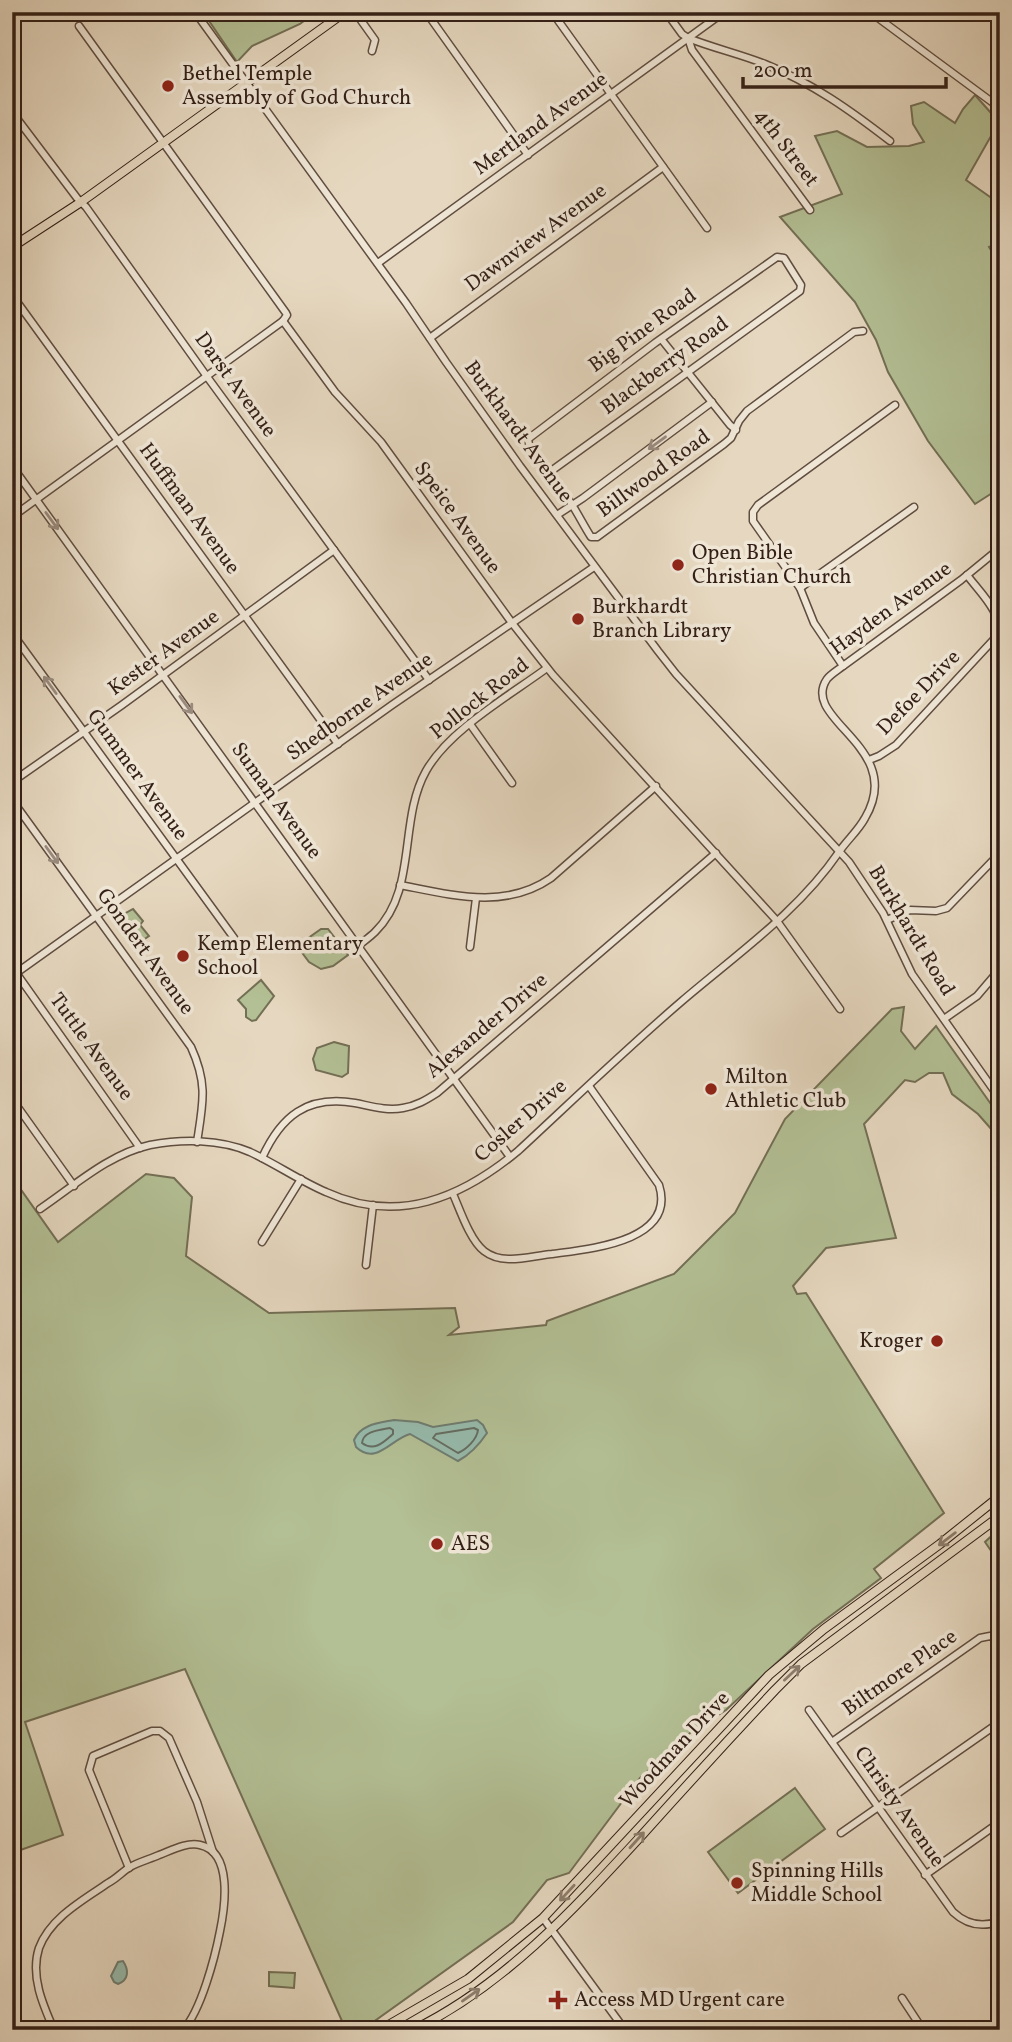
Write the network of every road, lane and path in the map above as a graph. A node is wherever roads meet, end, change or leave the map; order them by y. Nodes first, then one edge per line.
1 (195, 12) edge
2 (345, 12) edge
3 (355, 12) edge
4 (426, 12) edge
5 (552, 12) edge
6 (666, 12) edge
7 (724, 12) edge
8 (870, 12) edge
9 (79, 26) dead end
10 (688, 38) junction
11 (372, 51) dead end
12 (246, 83) junction
13 (611, 95) junction
14 (1000, 108) edge
15 (12, 112) edge
16 (890, 141) dead end
17 (163, 142) junction
18 (528, 155) junction
19 (663, 167) junction
20 (81, 202) junction
21 (810, 209) dead end
22 (707, 228) dead end
23 (12, 247) edge
24 (378, 263) junction
25 (802, 285) joint
26 (12, 295) edge
27 (283, 321) junction
28 (863, 331) dead end
29 (430, 338) junction
30 (662, 340) junction
31 (686, 371) junction
32 (208, 377) junction
33 (712, 402) junction
34 (895, 405) dead end
35 (736, 430) junction
36 (119, 442) junction
37 (12, 466) edge
38 (547, 474) junction
39 (37, 500) junction
40 (572, 506) junction
41 (914, 507) dead end
42 (557, 515) junction
43 (12, 517) edge
44 (1000, 548) edge
45 (334, 550) junction
46 (594, 567) junction
47 (967, 575) junction
48 (800, 588) junction
49 (245, 615) junction
50 (512, 623) junction
51 (12, 633) edge
52 (843, 666) junction
53 (547, 668) junction
54 (163, 675) junction
55 (429, 680) junction
56 (470, 724) junction
57 (84, 732) junction
58 (338, 744) junction
59 (869, 760) junction
60 (12, 782) edge
61 (512, 783) dead end
62 (656, 786) junction
63 (12, 800) edge
64 (256, 802) junction
65 (840, 851) junction
66 (716, 853) junction
67 (1000, 853) edge
68 (176, 859) junction
69 (400, 885) junction
70 (476, 898) junction
71 (97, 916) junction
72 (887, 919) junction
73 (777, 921) junction
74 (234, 938) dead end
75 (358, 946) junction
76 (470, 947) dead end
77 (1000, 968) edge
78 (14, 972) edge
79 (839, 1009) dead end
80 (944, 1019) junction
81 (454, 1079) junction
82 (589, 1086) junction
83 (1000, 1099) edge
84 (12, 1100) edge
85 (197, 1142) junction
86 (140, 1148) junction
87 (510, 1157) junction
88 (262, 1158) junction
89 (301, 1179) junction
90 (74, 1186) junction
91 (453, 1194) junction
92 (373, 1205) junction
93 (40, 1209) dead end
94 (262, 1242) dead end
95 (366, 1265) dead end
96 (1000, 1496) edge
97 (1000, 1516) edge
98 (1000, 1641) edge
99 (809, 1710) dead end
100 (1000, 1722) edge
101 (832, 1742) junction
102 (878, 1808) junction
103 (1000, 1822) edge
104 (841, 1833) dead end
105 (213, 1852) junction
106 (129, 1868) junction
107 (926, 1875) junction
108 (543, 1919) junction
109 (1000, 1921) edge
110 (553, 1929) junction
111 (902, 1998) dead end
112 (190, 2021) junction
113 (1000, 2022) edge
114 (54, 2030) edge
115 (183, 2030) edge
116 (197, 2030) edge
117 (380, 2030) edge
118 (413, 2030) edge
119 (625, 2030) edge
120 (923, 2030) edge
121 (989, 2030) edge

1 - 12 street, Burkhardt Avenue
2 - 12 main road
3 - 11 street
4 - 18 street
5 - 13 street
6 - 10 street, 4th Street
7 - 10 street, Mertland Avenue
8 - 14 street
9 - 17 street, Speice Avenue
10 - 13 street, Mertland Avenue
10 - 16 street
10 - 21 street, 4th Street
12 - 17 main road
12 - 24 street, Burkhardt Avenue
13 - 18 street, Mertland Avenue
13 - 19 street
15 - 20 street, Darst Avenue
17 - 20 main road
17 - 27 street, Speice Avenue
18 - 24 street, Mertland Avenue
19 - 22 street
19 - 29 street, Dawnview Avenue
20 - 23 main road
20 - 32 street, Darst Avenue
24 - 29 street, Burkhardt Avenue
25 - 30 street, Big Pine Road
25 - 31 street, Blackberry Road
26 - 36 street, Huffman Avenue
27 - 32 street
27 - 50 street, Speice Avenue
28 - 35 street, Billwood Road
29 - 42 street, Burkhardt Avenue
30 - 31 street
30 - 38 street, Big Pine Road
31 - 33 street
31 - 38 street, Blackberry Road
32 - 36 street
32 - 45 street, Darst Avenue
33 - 35 street
33 -> 40 street
34 - 48 street
35 - 40 street, Billwood Road
36 - 39 street
36 - 49 street, Huffman Avenue
37 - 39 street, Suman Avenue
38 - 40 street
39 - 43 street
39 -> 54 street, Suman Avenue
40 - 42 street
41 - 48 street
42 - 46 street, Burkhardt Avenue
44 - 47 street, Hayden Avenue
45 - 49 street, Kester Avenue
45 - 55 street, Darst Avenue
46 - 50 street, Shedborne Avenue
46 - 65 street, Burkhardt Avenue
47 - 52 street, Hayden Avenue
47 - 59 street, Defoe Drive
48 - 52 street
49 - 54 street, Kester Avenue
49 - 58 street, Huffman Avenue
50 - 53 street, Speice Avenue
50 - 55 street, Shedborne Avenue
57 -> 51 street, Gummer Avenue
52 - 59 street, Hayden Avenue
53 - 56 street, Pollock Road
53 - 62 street, Speice Avenue
54 - 57 street, Kester Avenue
54 -> 64 street, Suman Avenue
55 - 58 street, Shedborne Avenue
56 - 61 street
56 - 69 street, Pollock Road
57 - 60 street, Kester Avenue
57 - 68 street, Gummer Avenue
58 - 64 street, Shedborne Avenue
59 - 65 street
62 - 66 street, Speice Avenue
62 - 70 street
63 -> 71 street, Gondert Avenue
64 - 68 street, Shedborne Avenue
64 - 75 street, Suman Avenue
65 - 72 street, Burkhardt Road
65 - 73 street, Cosler Drive
66 - 73 street, Speice Avenue
66 - 81 street, Alexander Drive
67 - 72 street
68 - 71 street, Shedborne Avenue
68 - 74 street, Gummer Avenue
69 - 70 street
69 - 75 street, Pollock Road
70 - 76 street
71 - 78 street, Shedborne Avenue
71 - 85 street, Gondert Avenue
72 - 80 street, Burkhardt Road
73 - 79 street, Speice Avenue
73 - 82 street, Cosler Drive
75 - 81 street, Suman Avenue
77 - 80 street
78 - 86 street, Tuttle Avenue
80 - 83 street, Burkhardt Road
81 - 87 street, Suman Avenue
81 - 88 street, Alexander Drive
82 - 87 street, Cosler Drive
82 - 91 street
84 - 90 street
85 - 86 street, Cosler Drive
85 - 88 street, Cosler Drive
86 - 90 street, Cosler Drive
87 - 91 street, Cosler Drive
88 - 89 street, Cosler Drive
89 - 92 street, Cosler Drive
89 - 94 street
90 - 93 street, Cosler Drive
91 - 92 street, Cosler Drive
92 - 95 street
96 -> 108 main road, Woodman Drive
110 -> 97 main road, Woodman Drive
98 - 101 street, Biltmore Place
99 - 101 street, Christy Avenue
100 - 102 street
101 - 102 street, Christy Avenue
102 - 104 street
102 - 107 street, Christy Avenue
103 - 107 street
105 - 106 street
105 - 106 street
105 - 112 street
106 - 114 street
107 - 109 street, Christy Avenue
108 - 110 street
108 - 117 main road, Woodman Drive
118 -> 110 main road, Woodman Drive
110 - 119 street
111 - 120 street
112 - 115 street
112 - 116 street
113 - 121 street

